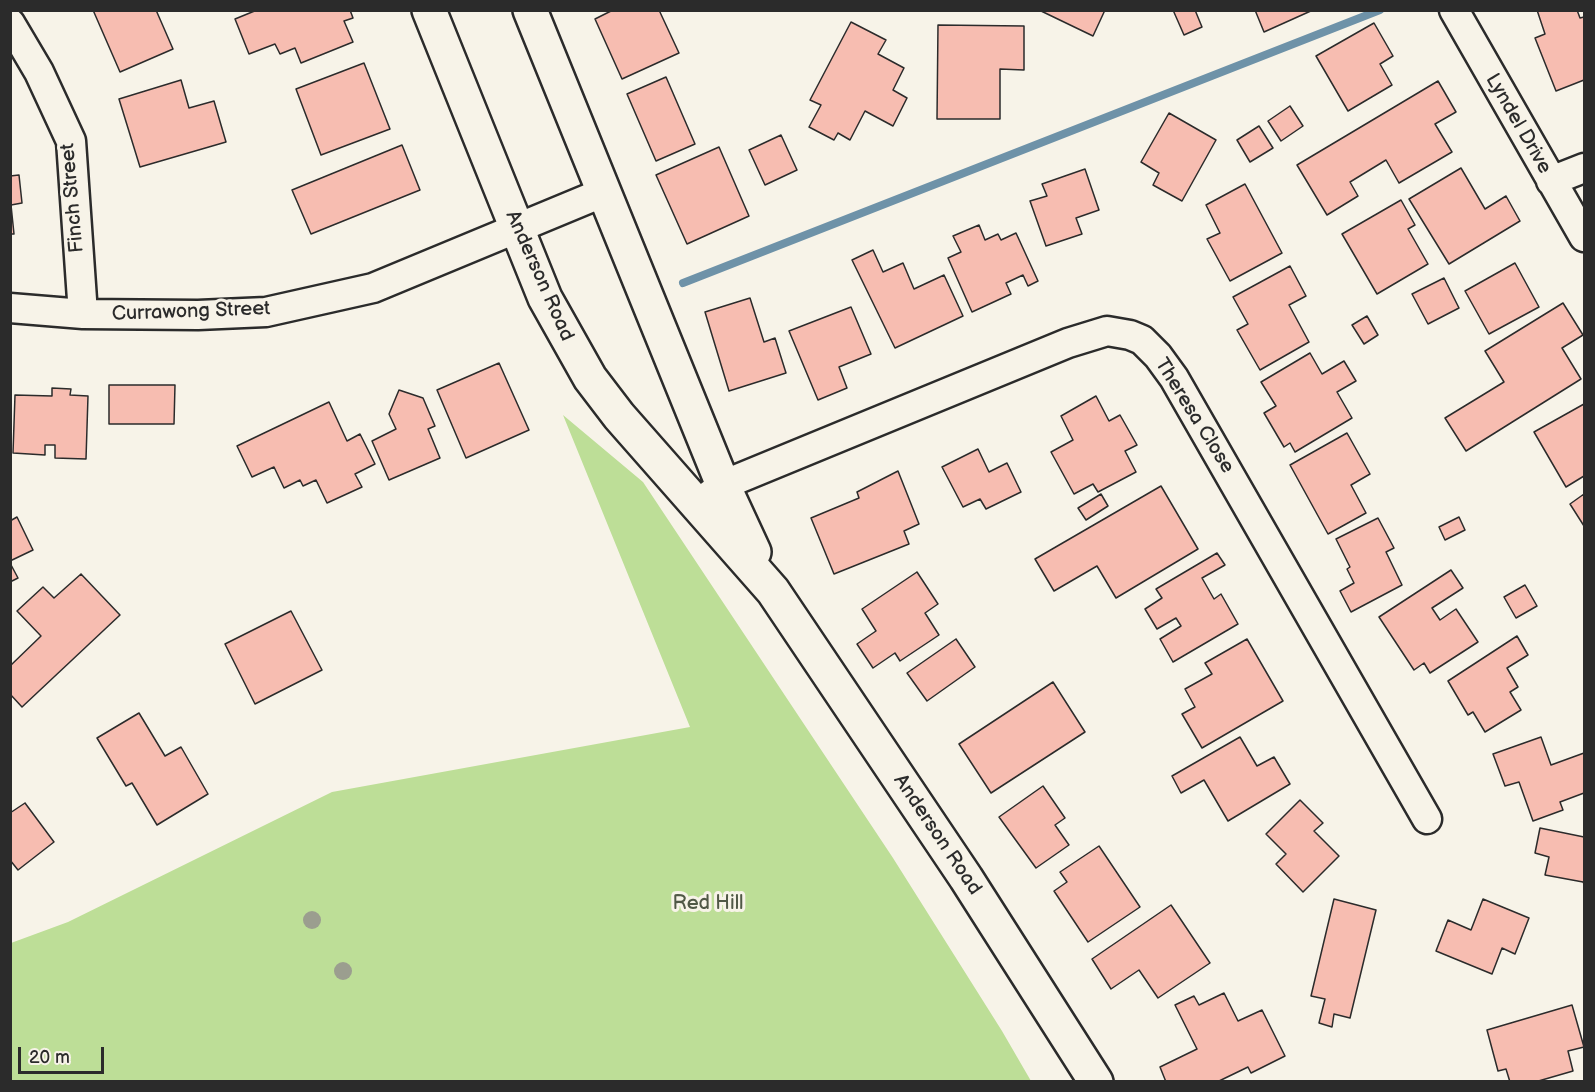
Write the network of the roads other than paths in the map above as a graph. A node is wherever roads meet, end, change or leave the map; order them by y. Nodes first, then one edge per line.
1 (429, 10) edge
2 (530, 10) edge
3 (1454, 10) edge
4 (10, 23) edge
5 (1584, 168) edge
6 (1551, 181) junction
7 (602, 193) junction
8 (516, 227) junction
9 (1584, 237) edge
10 (10, 308) edge
11 (83, 314) junction
12 (710, 494) junction
13 (1427, 819) dead end
14 (1096, 1082) edge

1 - 8 street, Anderson Road
2 - 7 street, Anderson Road
3 - 6 street, Lyndel Drive
4 - 11 street, Finch Street
5 - 6 street
6 - 9 street, Lyndel Drive
7 - 8 street, Currawong Street
7 - 12 street, Anderson Road
8 - 11 street, Currawong Street
8 - 12 street, Anderson Road
10 - 11 street, Currawong Street
12 - 13 street, Theresa Close
12 - 14 street, Anderson Road

